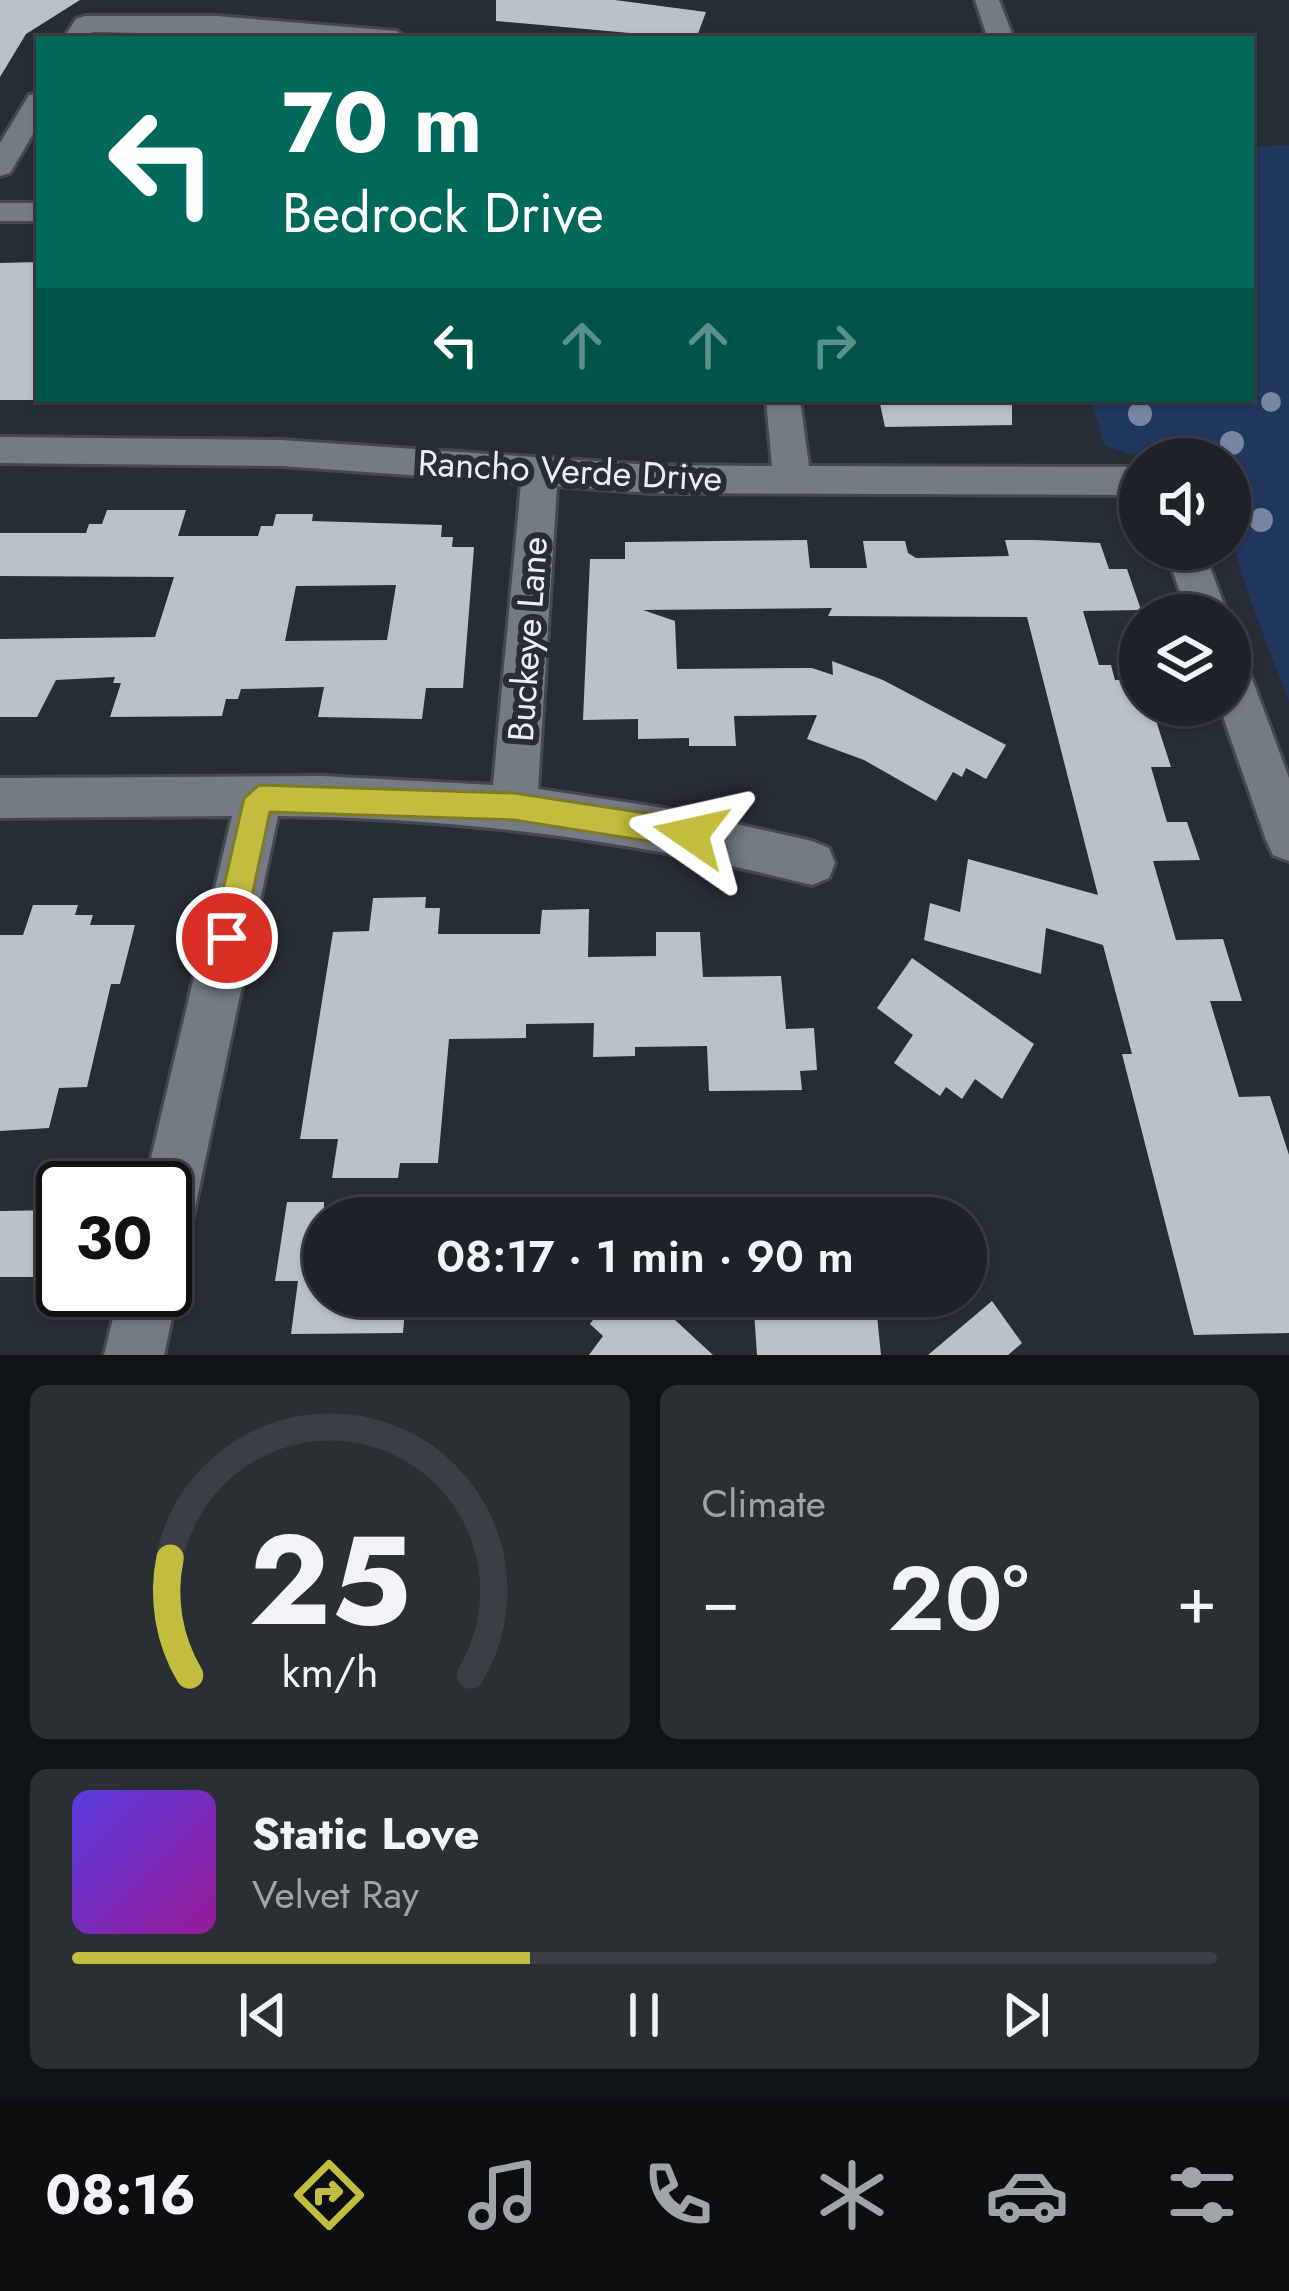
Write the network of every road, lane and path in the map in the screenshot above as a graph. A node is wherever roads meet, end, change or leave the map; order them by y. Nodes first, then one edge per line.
1 (987, 0) edge
2 (80, 31) edge
3 (360, 36) edge
4 (1000, 36) edge
5 (36, 106) edge
6 (0, 167) edge
7 (0, 212) edge
8 (36, 212) edge
9 (783, 402) edge
10 (0, 450) edge
11 (540, 471) junction
12 (792, 481) junction
13 (1119, 481) edge
14 (1248, 726) edge
15 (0, 798) edge
16 (259, 798) junction
17 (514, 806) junction
18 (1289, 840) edge
19 (812, 862) dead end
20 (178, 1161) edge
21 (143, 1317) edge
22 (134, 1355) edge

1 - 4 street
2 - 3 street
5 - 6 street
7 - 8 street
9 - 12 street
10 - 11 street, Rancho Verde Drive
11 - 12 street, Rancho Verde Drive
11 - 17 street, Buckeye Lane
12 - 13 street, Rancho Verde Drive
14 - 18 street
15 - 16 street
16 - 17 street
16 - 20 street
17 - 19 street
21 - 22 street

